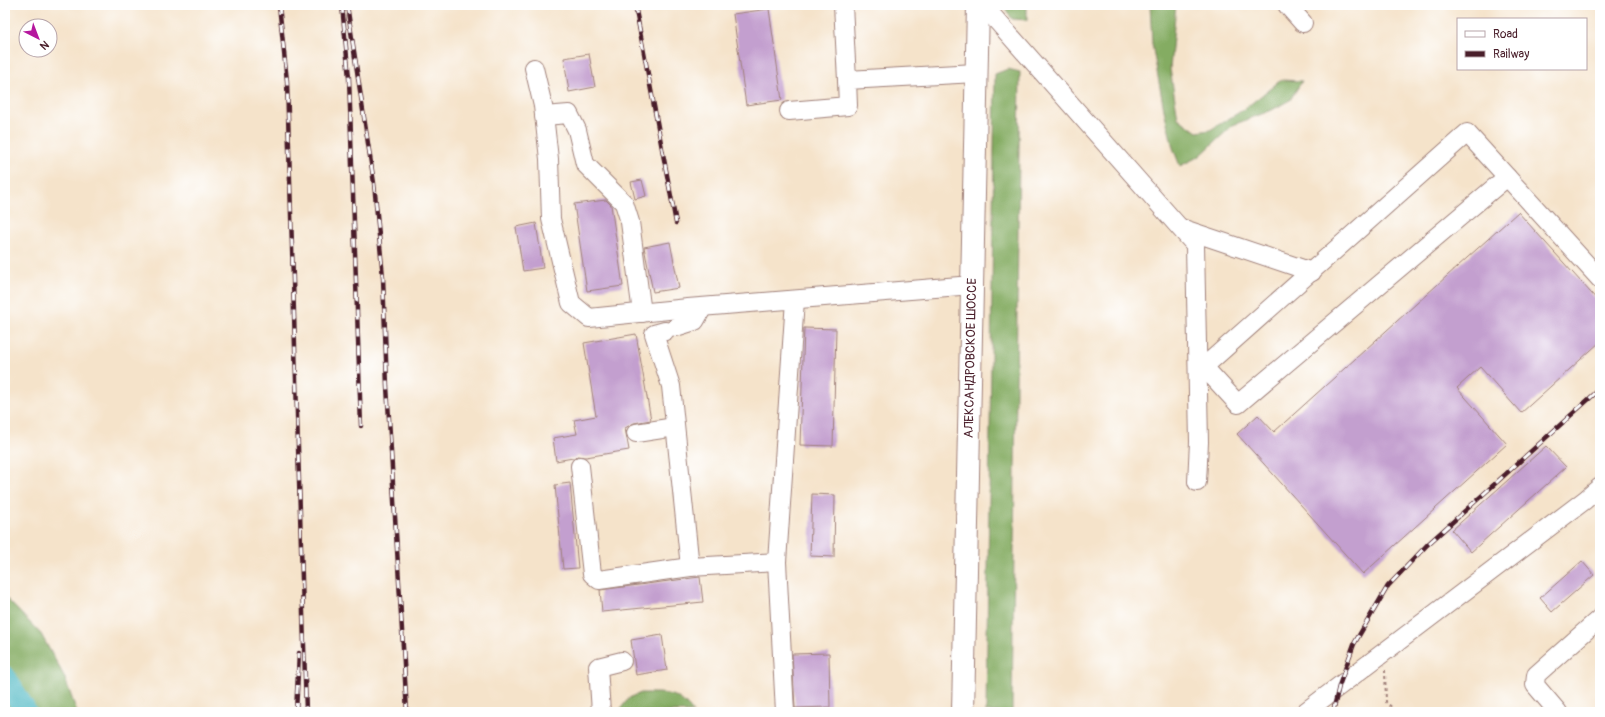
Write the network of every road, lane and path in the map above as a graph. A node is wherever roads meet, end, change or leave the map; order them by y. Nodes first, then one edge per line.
1 (843, 5) edge
2 (978, 5) edge
3 (983, 5) edge
4 (1287, 5) edge
5 (1303, 22) dead end
6 (534, 68) dead end
7 (976, 73) junction
8 (847, 80) junction
9 (789, 111) dead end
10 (544, 116) junction
11 (1507, 177) junction
12 (1180, 227) junction
13 (1312, 272) junction
14 (1600, 280) edge
15 (972, 285) junction
16 (795, 300) junction
17 (703, 307) junction
18 (642, 313) junction
19 (1201, 369) junction
20 (675, 428) junction
21 (636, 434) dead end
22 (580, 466) dead end
23 (1197, 482) dead end
24 (1599, 490) edge
25 (777, 562) junction
26 (690, 568) junction
27 (1600, 618) edge
28 (1376, 659) junction
29 (622, 661) dead end
30 (601, 712) edge
31 (785, 712) edge
32 (963, 712) edge
33 (1305, 712) edge
34 (1397, 712) edge
35 (1558, 712) edge

1 - 8 lane
2 - 7 main road, АЛЕКСАНДРОВСКОЕ ШОССЕ
3 - 12 lane
4 - 5 lane
6 - 10 lane
7 - 8 lane
7 - 15 main road, АЛЕКСАНДРОВСКОЕ ШОССЕ
8 - 9 lane
10 - 18 lane
10 - 18 lane
11 - 13 lane
11 - 14 lane
11 - 19 lane
12 - 13 lane
12 - 19 lane
13 - 19 lane
15 - 16 lane
15 - 32 main road, АЛЕКСАНДРОВСКОЕ ШОССЕ
16 - 17 lane
16 - 25 lane
17 - 18 lane
17 - 20 lane
19 - 23 lane
20 - 21 lane
20 - 26 lane
22 - 26 lane
24 - 28 lane
25 - 26 lane
25 - 31 lane
27 - 35 lane
28 - 33 lane
28 - 34 path
29 - 30 lane

